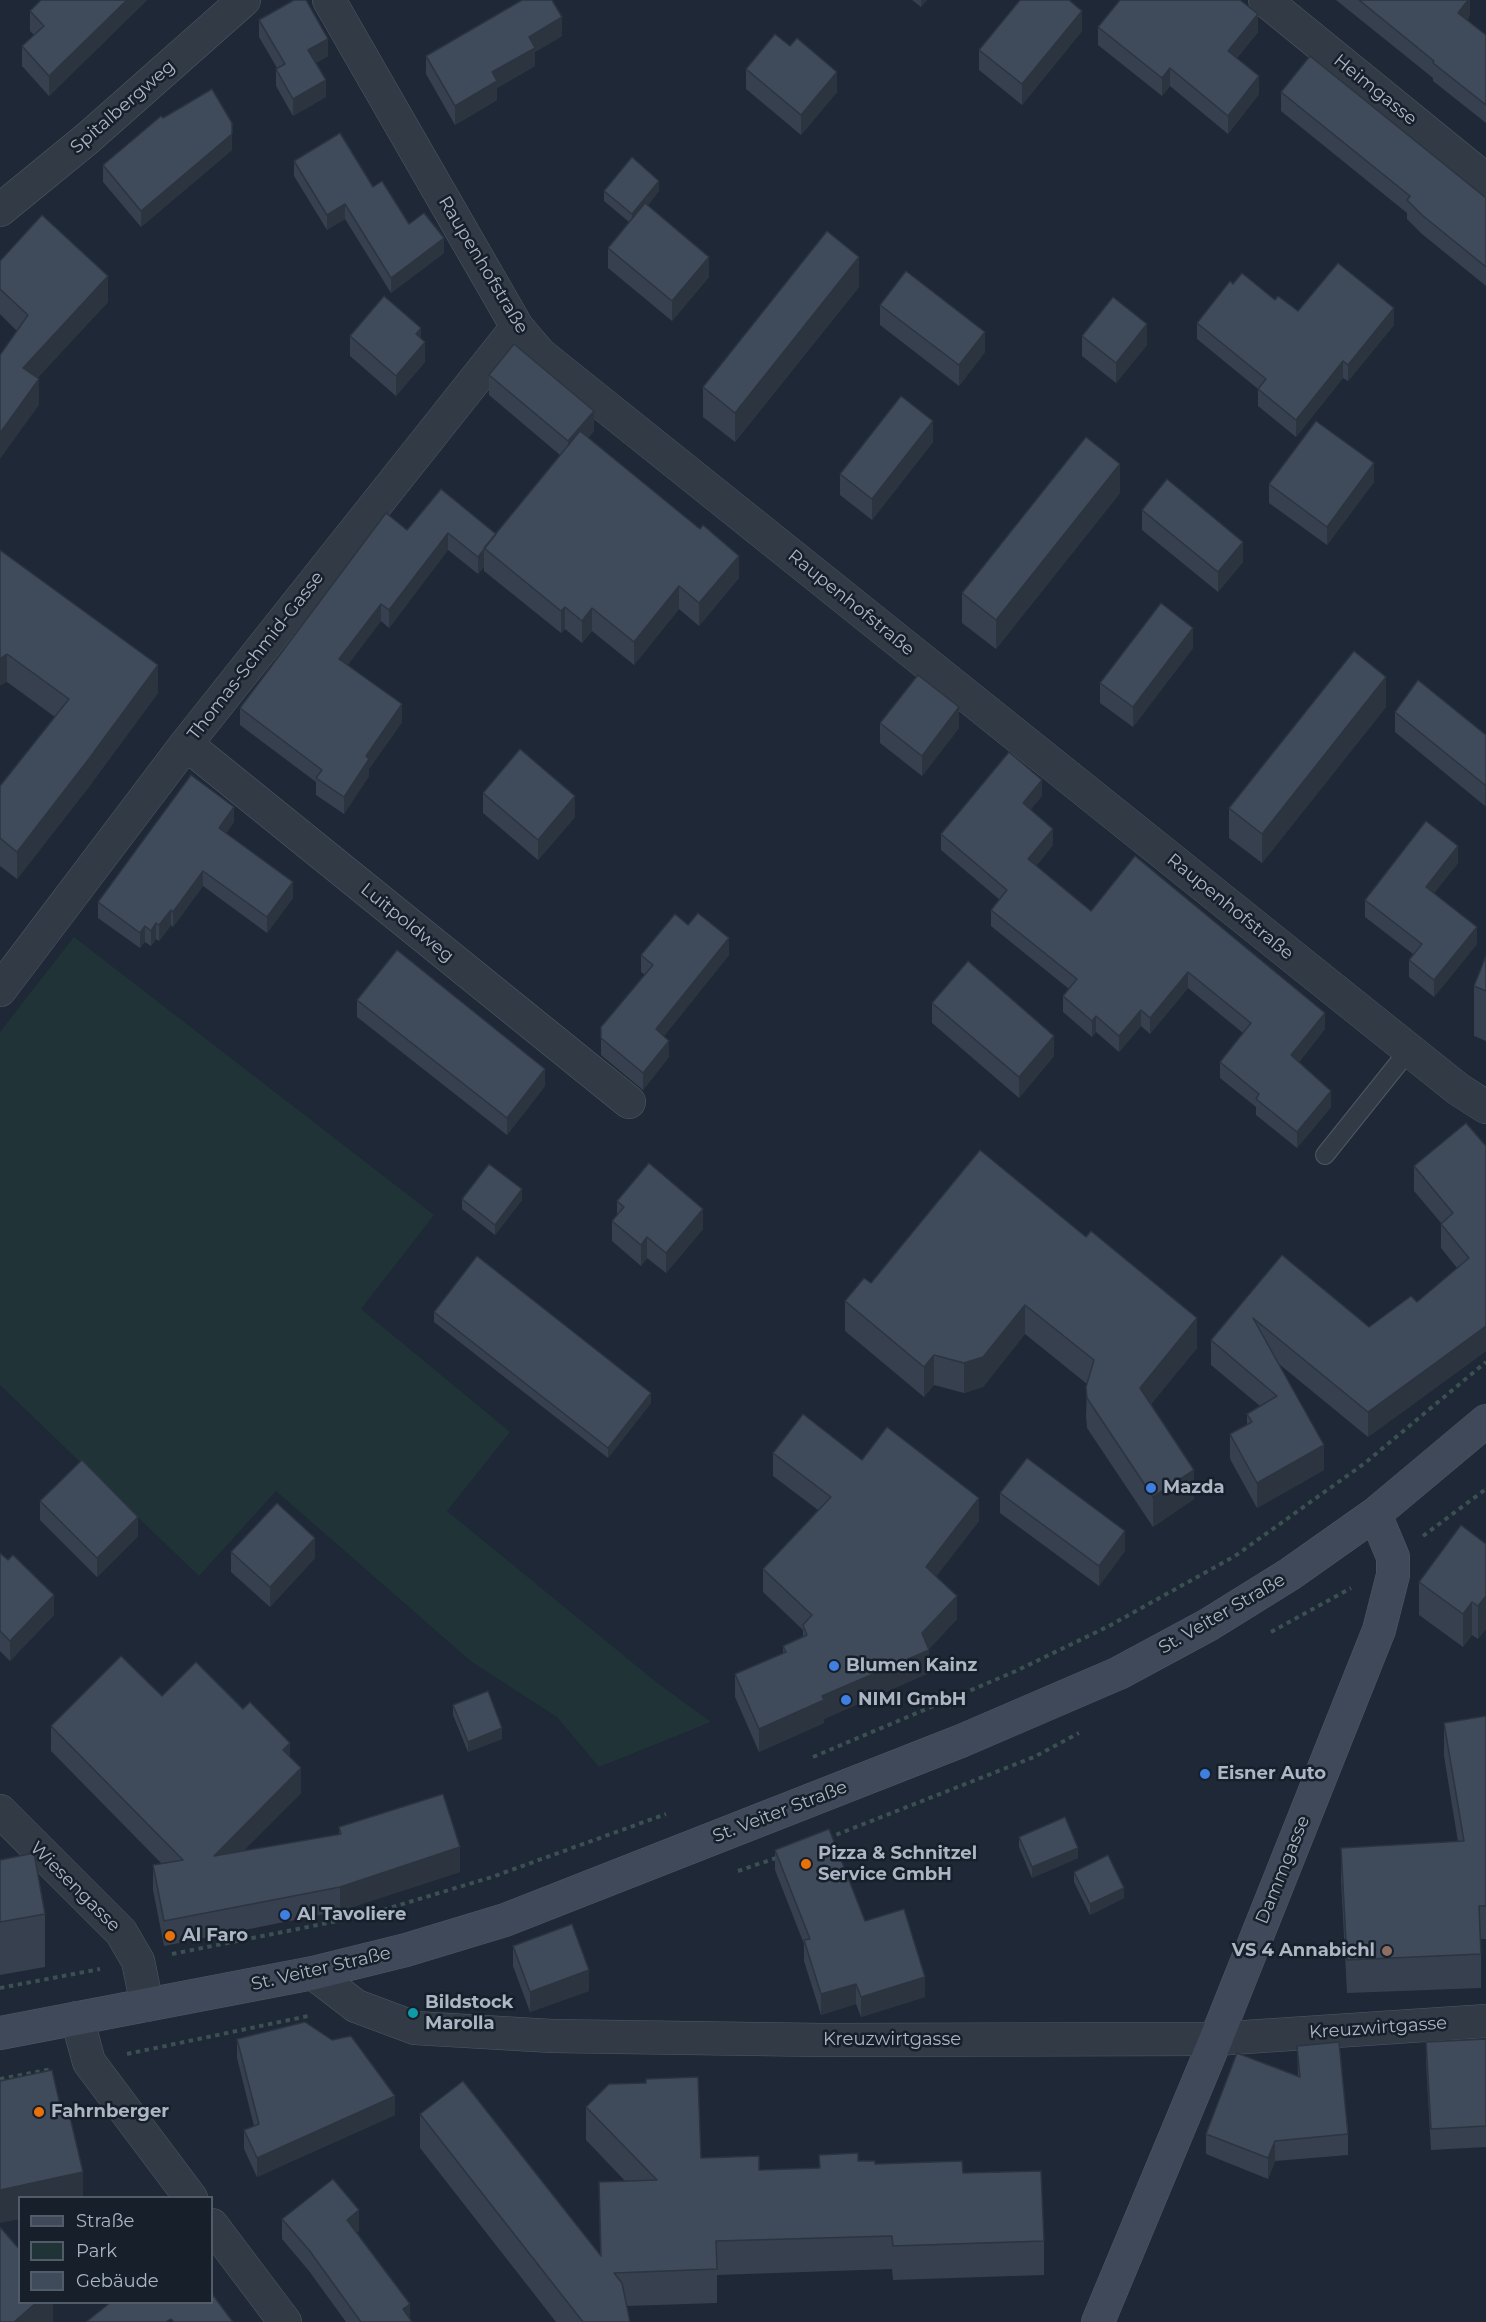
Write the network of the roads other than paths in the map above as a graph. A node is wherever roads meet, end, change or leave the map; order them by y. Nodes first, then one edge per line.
1 (244, 0) edge
2 (328, 0) edge
3 (1265, 0) edge
4 (1486, 180) edge
5 (0, 210) edge
6 (518, 327) junction
7 (186, 744) junction
8 (0, 990) edge
9 (1409, 1050) junction
10 (629, 1102) dead end
11 (1486, 1107) edge
12 (1325, 1155) dead end
13 (1486, 1421) edge
14 (1375, 1514) junction
15 (0, 1811) edge
16 (314, 1973) junction
17 (147, 2004) junction
18 (77, 2018) junction
19 (1486, 2021) edge
20 (0, 2033) edge
21 (1216, 2039) junction
22 (190, 2196) edge
23 (213, 2225) edge
24 (285, 2322) edge
25 (1098, 2322) edge

1 - 5 street, Spitalbergweg
2 - 6 street, Raupenhofstraße
3 - 4 street, Heimgasse
6 - 7 street, Thomas-Schmid-Gasse
6 - 9 street, Raupenhofstraße
7 - 8 street, Thomas-Schmid-Gasse
7 - 10 street, Luitpoldweg
9 - 11 street, Raupenhofstraße
9 - 12 lane
13 - 14 main road, St. Veiter Straße
14 - 16 main road, St. Veiter Straße
14 - 21 main road, Dammgasse
15 - 17 street, Wiesengasse
16 - 17 main road, St. Veiter Straße
16 - 21 street, Kreuzwirtgasse
17 - 18 main road, St. Veiter Straße
18 - 20 main road, St. Veiter Straße
18 - 22 street
19 - 21 street, Kreuzwirtgasse
21 - 25 main road, Dammgasse
23 - 24 street

